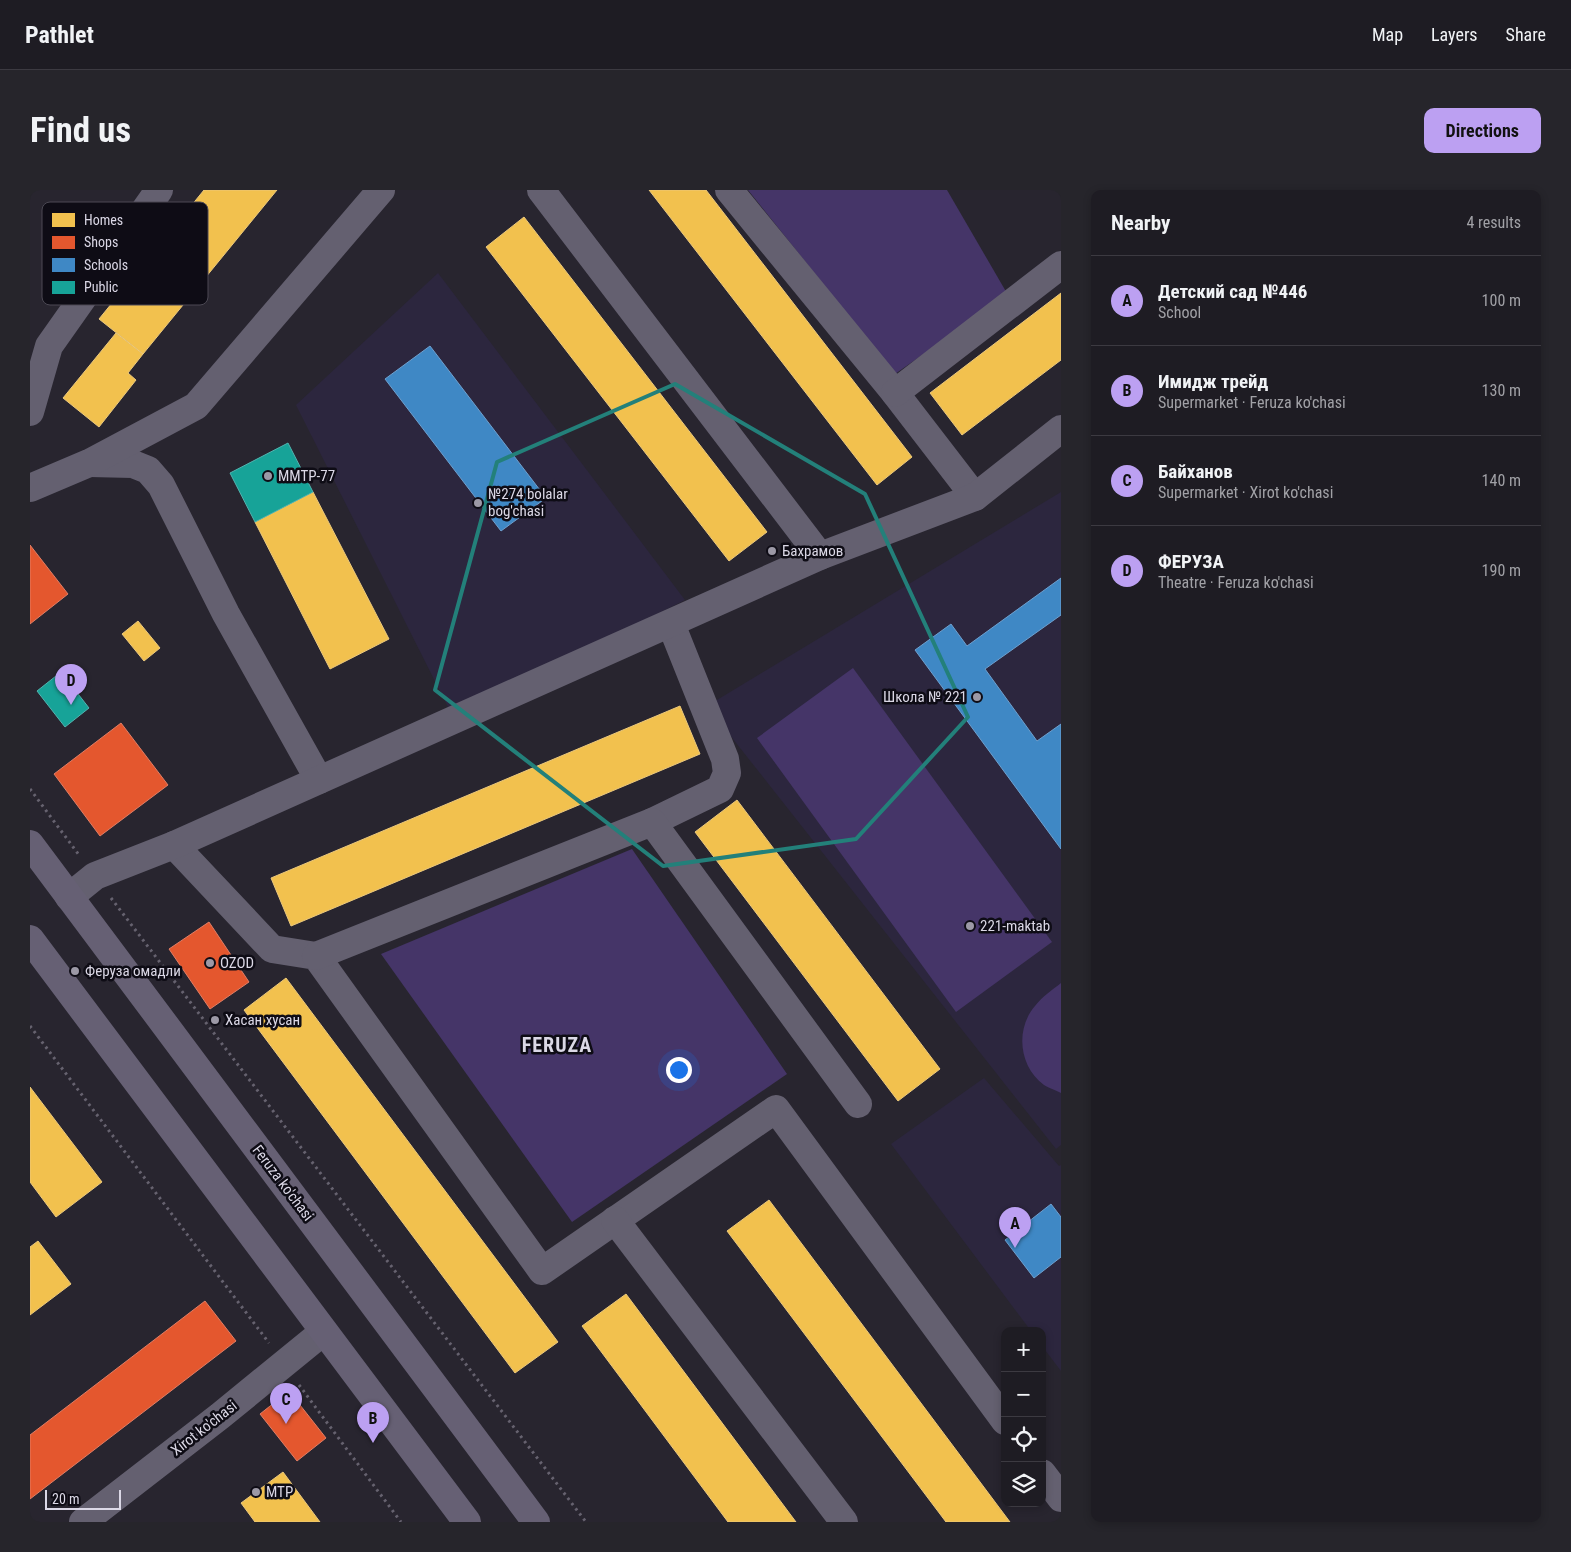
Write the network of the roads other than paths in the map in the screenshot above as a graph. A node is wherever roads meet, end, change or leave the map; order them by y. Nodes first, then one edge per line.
1 (159, 190) edge
2 (381, 190) edge
3 (541, 190) edge
4 (729, 190) edge
5 (151, 202) edge
6 (1061, 266) edge
7 (78, 305) edge
8 (895, 393) junction
9 (30, 412) edge
10 (1061, 429) edge
11 (89, 463) junction
12 (30, 488) edge
13 (975, 497) junction
14 (820, 556) junction
15 (671, 624) junction
16 (319, 780) junction
17 (652, 822) junction
18 (30, 844) edge
19 (174, 845) junction
20 (69, 897) junction
21 (30, 939) edge
22 (316, 956) junction
23 (858, 1104) dead end
24 (615, 1220) junction
25 (323, 1332) junction
26 (1001, 1417) edge
27 (1046, 1477) edge
28 (1061, 1498) edge
29 (83, 1522) edge
30 (467, 1522) edge
31 (536, 1522) edge
32 (844, 1522) edge

1 - 5 street
2 - 11 street
3 - 14 street
4 - 8 street
6 - 8 street
7 - 9 street
8 - 13 street
10 - 13 street
11 - 12 street
11 - 16 street
13 - 14 street
14 - 15 street
15 - 16 street
15 - 17 street
16 - 19 street
17 - 22 street
17 - 23 street
18 - 20 main road, Feruza ko'chasi
19 - 20 street
19 - 22 street
20 - 31 main road, Feruza ko'chasi
21 - 25 main road
22 - 24 street
24 - 26 street
24 - 32 street
25 - 29 street, Xirot ko'chasi
25 - 30 main road
27 - 28 street

